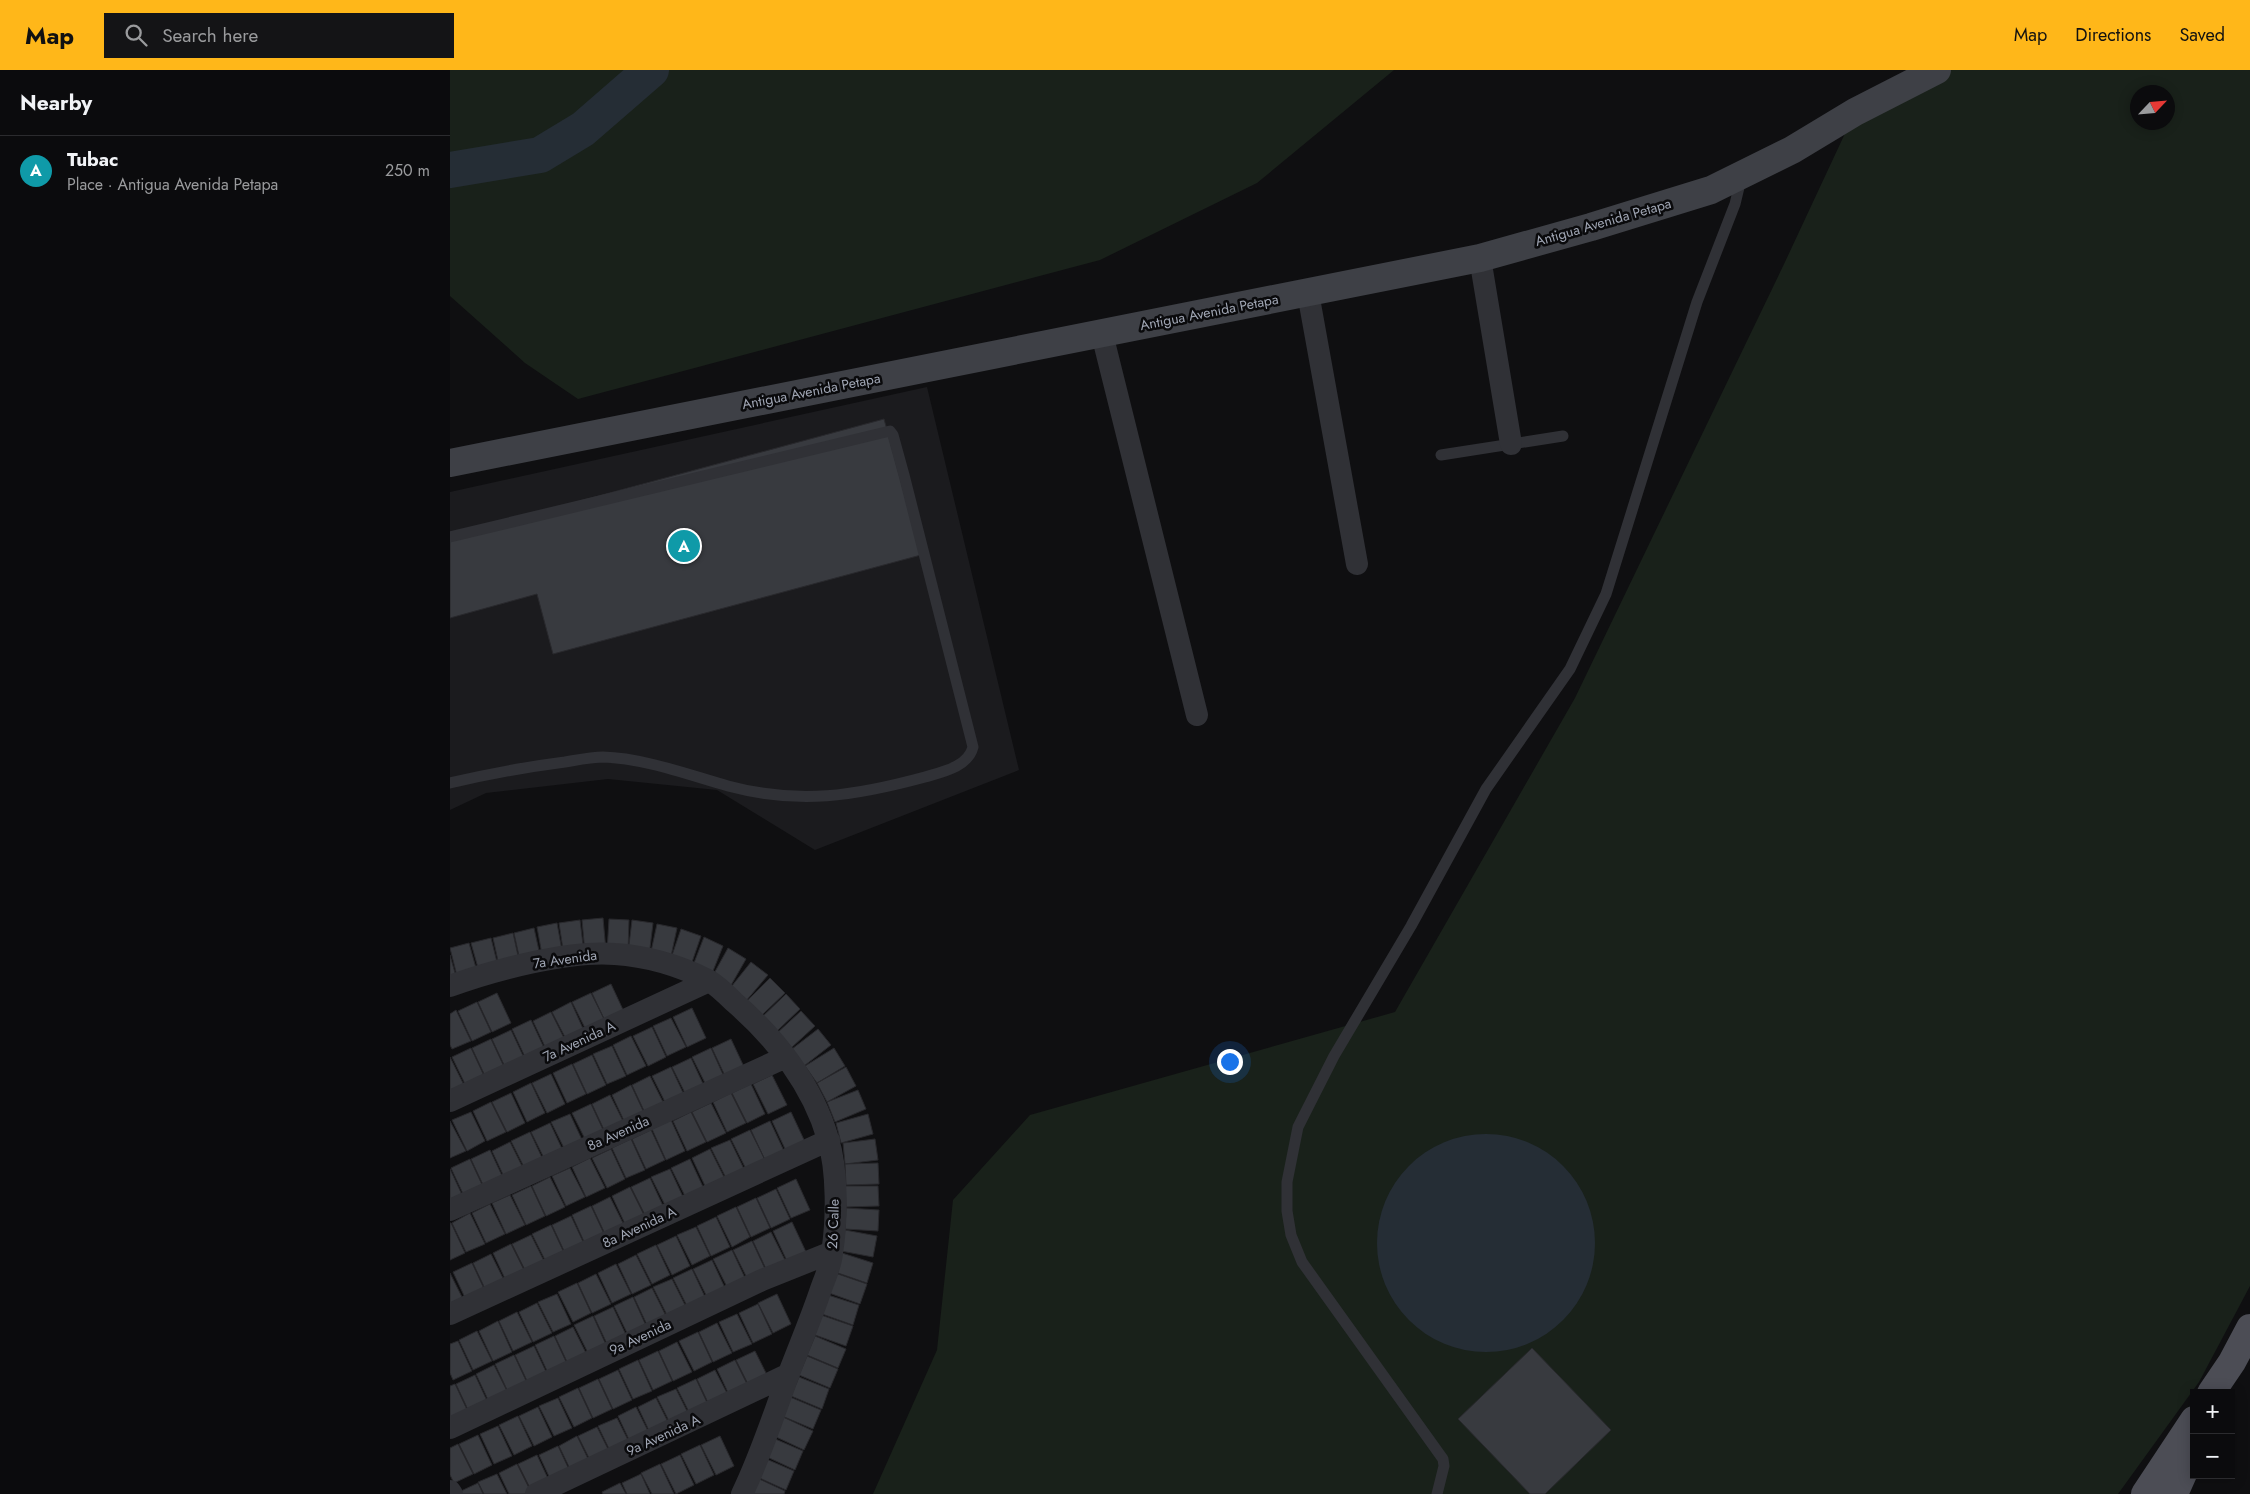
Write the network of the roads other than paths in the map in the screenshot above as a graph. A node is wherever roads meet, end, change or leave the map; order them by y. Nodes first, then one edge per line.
1 (1932, 71) edge
2 (1742, 176) junction
3 (1480, 258) junction
4 (1308, 293) junction
5 (1102, 334) junction
6 (1563, 436) dead end
7 (1511, 444) junction
8 (1441, 454) dead end
9 (450, 463) edge
10 (450, 537) edge
11 (1357, 564) dead end
12 (1197, 714) dead end
13 (450, 783) edge
14 (709, 981) junction
15 (450, 986) edge
16 (786, 1057) junction
17 (450, 1100) edge
18 (829, 1140) junction
19 (450, 1210) edge
20 (832, 1252) junction
21 (450, 1314) edge
22 (2250, 1328) edge
23 (2232, 1362) junction
24 (789, 1374) junction
25 (2215, 1389) edge
26 (2220, 1389) edge
27 (2190, 1426) edge
28 (450, 1428) edge
29 (2190, 1458) edge
30 (536, 1494) edge
31 (742, 1494) edge
32 (1437, 1494) edge
33 (2146, 1494) edge
34 (2174, 1494) edge

1 - 2 main road, Antigua Avenida Petapa
2 - 3 main road, Antigua Avenida Petapa
2 - 32 lane
3 - 4 main road, Antigua Avenida Petapa
3 - 7 street
4 - 5 main road, Antigua Avenida Petapa
4 - 11 street
5 - 9 main road, Antigua Avenida Petapa
5 - 12 street
6 - 7 lane
7 - 8 lane
10 - 13 lane
14 - 15 street, 7a Avenida
14 - 16 street, 26 Calle
14 - 17 street, 7a Avenida A
16 - 18 street, 26 Calle
16 - 19 street, 8a Avenida
18 - 20 street, 26 Calle
18 - 21 street, 8a Avenida A
20 - 24 street, 26 Calle
20 - 28 street, 9a Avenida
22 - 23 main road
23 - 25 main road
23 - 26 main road
24 - 30 street, 9a Avenida A
24 - 31 street, 26 Calle
27 - 33 main road
29 - 34 main road

